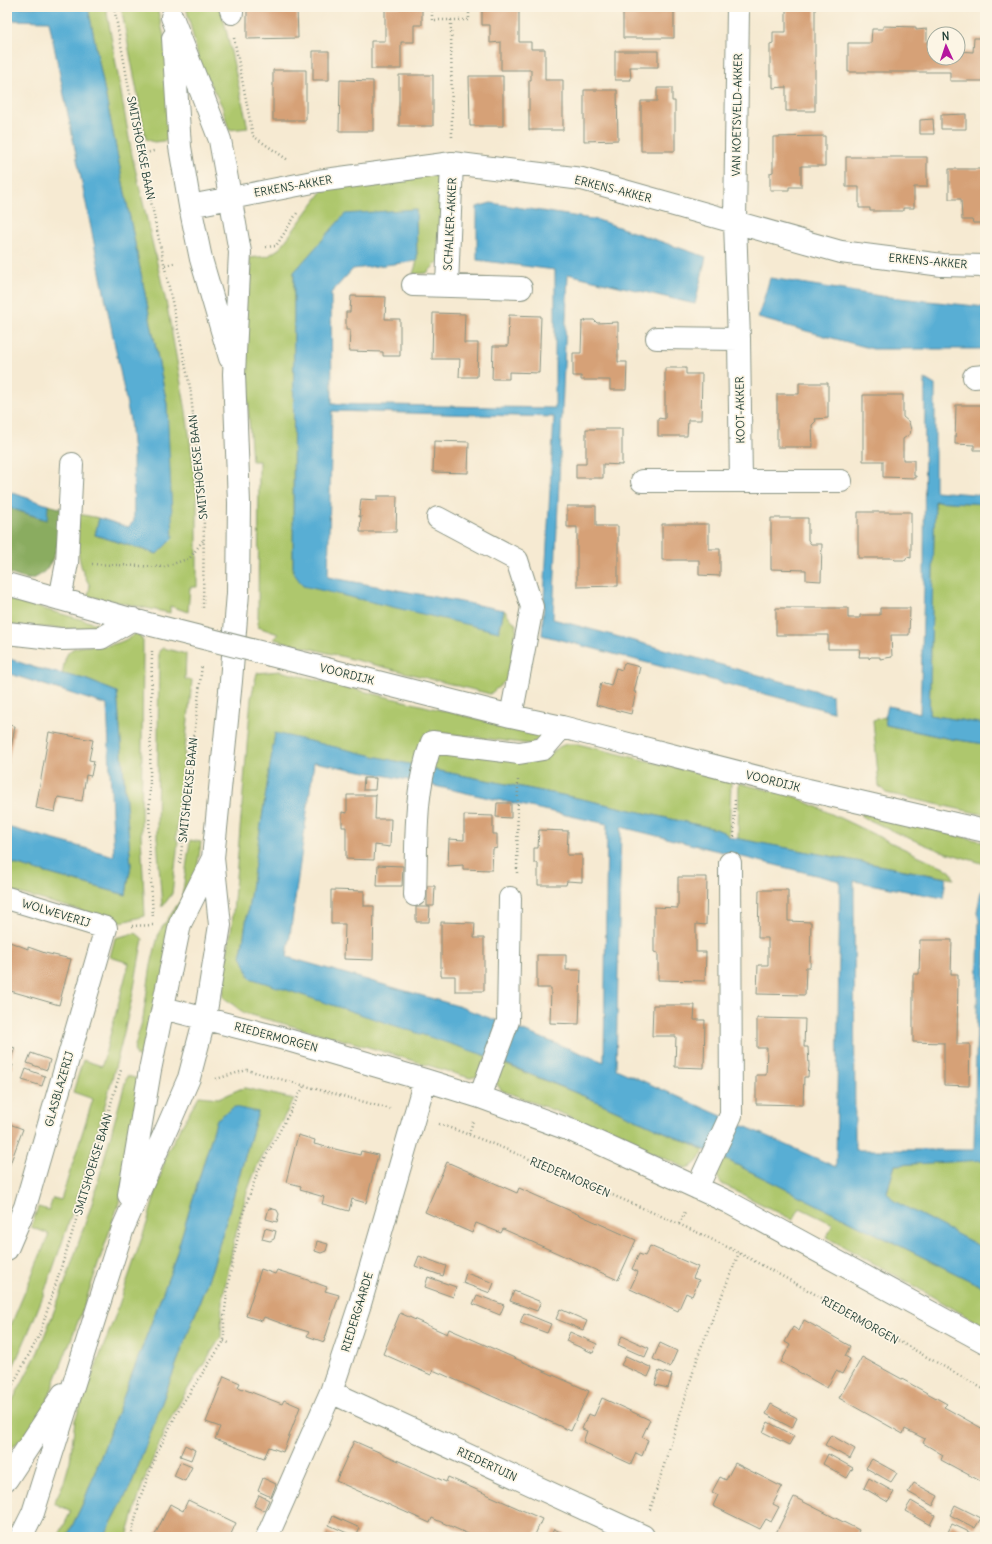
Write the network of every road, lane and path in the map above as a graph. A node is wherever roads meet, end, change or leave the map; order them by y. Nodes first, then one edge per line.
1 (114, 7) edge
2 (432, 7) edge
3 (469, 7) edge
4 (738, 7) edge
5 (231, 10) edge
6 (171, 12) edge
7 (451, 20) junction
8 (253, 136) dead end
9 (452, 163) junction
10 (230, 198) junction
11 (190, 206) junction
12 (735, 222) junction
13 (985, 266) edge
14 (413, 284) dead end
15 (447, 285) junction
16 (520, 288) dead end
17 (657, 338) dead end
18 (739, 339) junction
19 (234, 374) junction
20 (72, 464) dead end
21 (642, 481) dead end
22 (741, 481) junction
23 (841, 482) dead end
24 (438, 518) dead end
25 (204, 538) junction
26 (67, 563) junction
27 (7, 584) edge
28 (60, 599) junction
29 (202, 618) dead end
30 (142, 622) junction
31 (7, 633) edge
32 (202, 658) dead end
33 (511, 716) junction
34 (562, 727) junction
35 (518, 782) dead end
36 (734, 811) dead end
37 (733, 831) dead end
38 (985, 831) edge
39 (212, 858) junction
40 (730, 863) dead end
41 (179, 870) dead end
42 (415, 895) dead end
43 (7, 898) edge
44 (510, 898) joint
45 (158, 919) dead end
46 (153, 925) junction
47 (106, 928) joint
48 (152, 933) dead end
49 (163, 1008) junction
50 (205, 1017) junction
51 (150, 1070) junction
52 (189, 1078) junction
53 (425, 1080) junction
54 (304, 1086) junction
55 (480, 1096) junction
56 (414, 1116) junction
57 (697, 1188) junction
58 (124, 1228) junction
59 (7, 1249) edge
60 (739, 1253) junction
61 (224, 1341) junction
62 (985, 1342) edge
63 (231, 1344) dead end
64 (78, 1371) junction
65 (985, 1390) edge
66 (331, 1392) junction
67 (7, 1394) edge
68 (7, 1479) edge
69 (643, 1536) edge
70 (21, 1537) edge
71 (131, 1537) edge
72 (267, 1537) edge

1 - 25 path, SMITSHOEKSE BAAN
2 - 7 path
3 - 7 path
4 - 12 street, VAN KOETSVELD-AKKER
5 - 8 path
6 - 10 street
6 - 11 street
7 - 9 path
9 - 10 street, ERKENS-AKKER
9 - 12 street, ERKENS-AKKER
9 - 15 street, SCHALKER-AKKER
10 - 11 street, ERKENS-AKKER
10 - 19 street
11 - 19 street
12 - 13 street, ERKENS-AKKER
12 - 18 street, KOOT-AKKER
14 - 15 street, SCHALKER-AKKER
15 - 16 street, SCHALKER-AKKER
17 - 18 street
18 - 22 street, KOOT-AKKER
19 - 39 street
20 - 26 street
21 - 22 street
22 - 23 street
24 - 33 street
25 - 26 path
25 - 29 path, SMITSHOEKSE BAAN
26 - 28 street
27 - 28 street, VOORDIJK
28 - 30 street, VOORDIJK
30 - 31 street
30 - 33 street, VOORDIJK, bridge
30 - 46 path
32 - 41 path, SMITSHOEKSE BAAN
33 - 34 street, VOORDIJK
34 - 38 street, VOORDIJK
34 - 42 street
35 - 44 path
36 - 37 path
39 - 49 street
39 - 50 street
40 - 57 street
43 - 47 street, WOLWEVERIJ
44 - 55 street
45 - 46 path
46 - 48 path
47 - 59 street, GLASBLAZERIJ
49 - 50 street, RIEDERMORGEN
49 - 51 street
50 - 52 street
50 - 53 street, RIEDERMORGEN
51 - 58 street
51 - 67 path, SMITSHOEKSE BAAN
52 - 54 path, RIEDERMORGEN
52 - 58 street
53 - 55 street, RIEDERMORGEN
53 - 56 street, RIEDERGAARDE
54 - 56 path, RIEDERMORGEN
54 - 61 path
55 - 57 street, RIEDERMORGEN
56 - 60 path, RIEDERMORGEN
56 - 66 street, RIEDERGAARDE
57 - 62 street, RIEDERMORGEN
58 - 64 street
60 - 65 path, RIEDERMORGEN
60 - 69 path
61 - 63 path
61 - 71 path
64 - 68 street
64 - 70 street
66 - 69 street, RIEDERTUIN
66 - 72 street, RIEDERGAARDE

